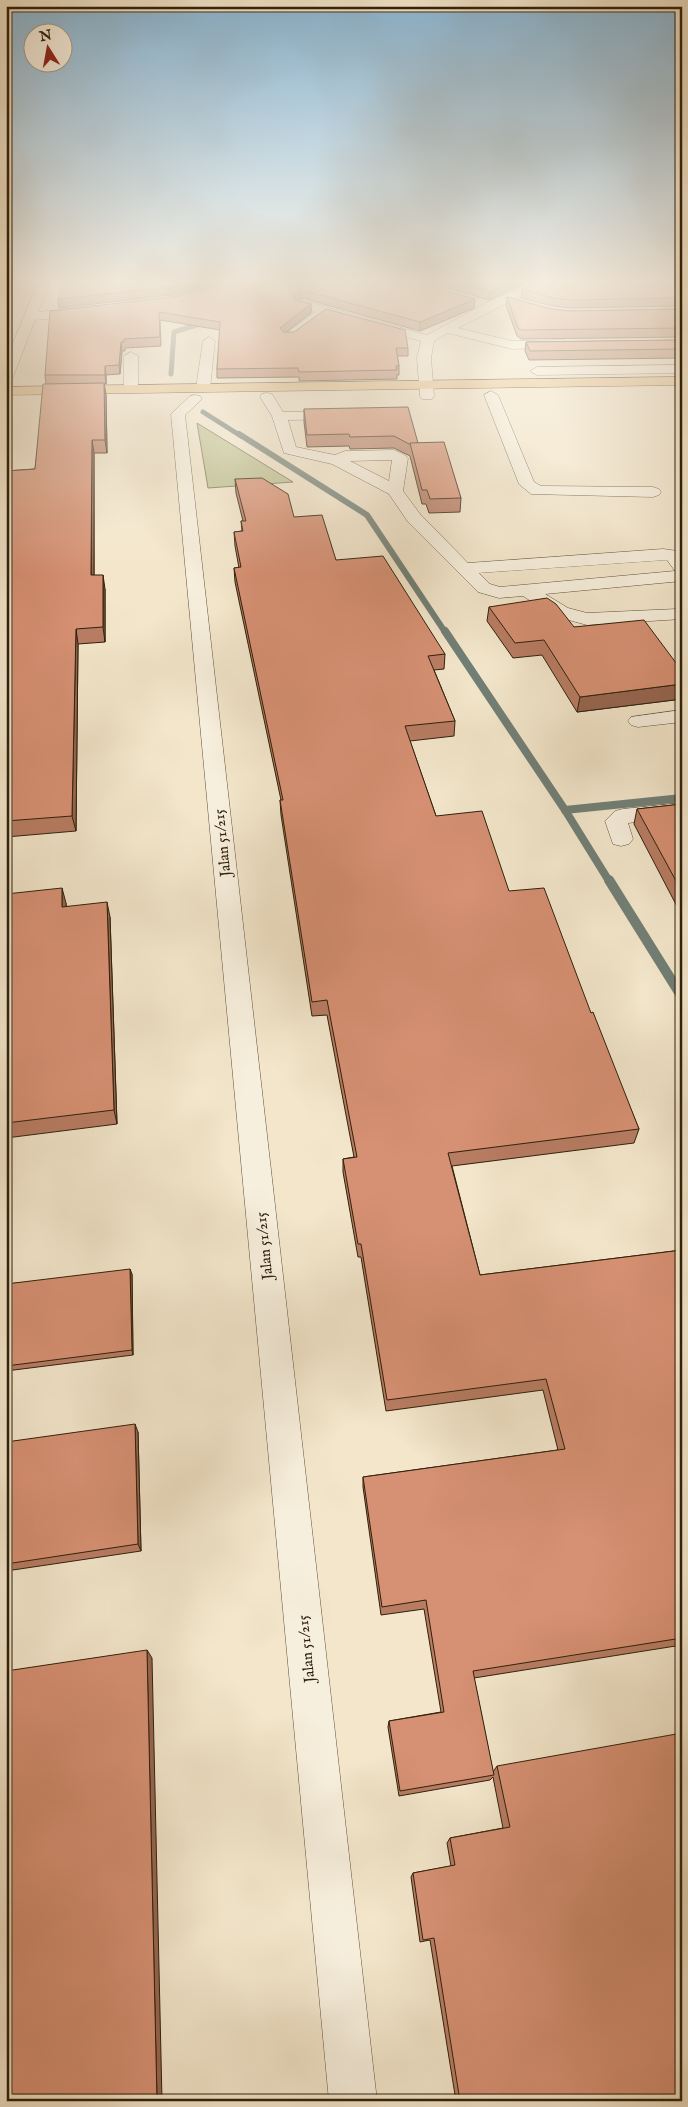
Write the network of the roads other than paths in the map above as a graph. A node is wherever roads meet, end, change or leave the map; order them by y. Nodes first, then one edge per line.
1 (132, 378) edge
2 (202, 378) edge
3 (425, 378) edge
4 (682, 381) edge
5 (132, 389) junction
6 (426, 390) junction
7 (6, 391) edge
8 (199, 393) junction
9 (682, 393) edge
10 (491, 395) junction
11 (267, 398) junction
12 (6, 402) edge
13 (356, 415) edge
14 (280, 416) junction
15 (337, 460) junction
16 (395, 491) junction
17 (653, 492) dead end
18 (464, 568) junction
19 (682, 569) edge
20 (682, 574) edge
21 (527, 591) junction
22 (677, 615) dead end
23 (682, 716) edge
24 (638, 721) dead end
25 (682, 810) edge
26 (621, 839) dead end
27 (353, 2101) edge

1 - 5 street
2 - 8 street
3 - 6 street
4 - 6 main road
5 - 7 main road
5 - 8 main road
6 - 8 main road
6 - 10 main road
6 - 11 main road
8 - 11 main road
8 - 12 main road
8 - 27 street, Jalan 51/215
9 - 10 main road
10 - 17 street
11 - 14 street
13 - 14 street
14 - 15 street
15 - 16 street
15 - 16 street
16 - 18 street
18 - 19 street
18 - 21 street
20 - 21 street
21 - 22 street
23 - 24 street
25 - 26 street

